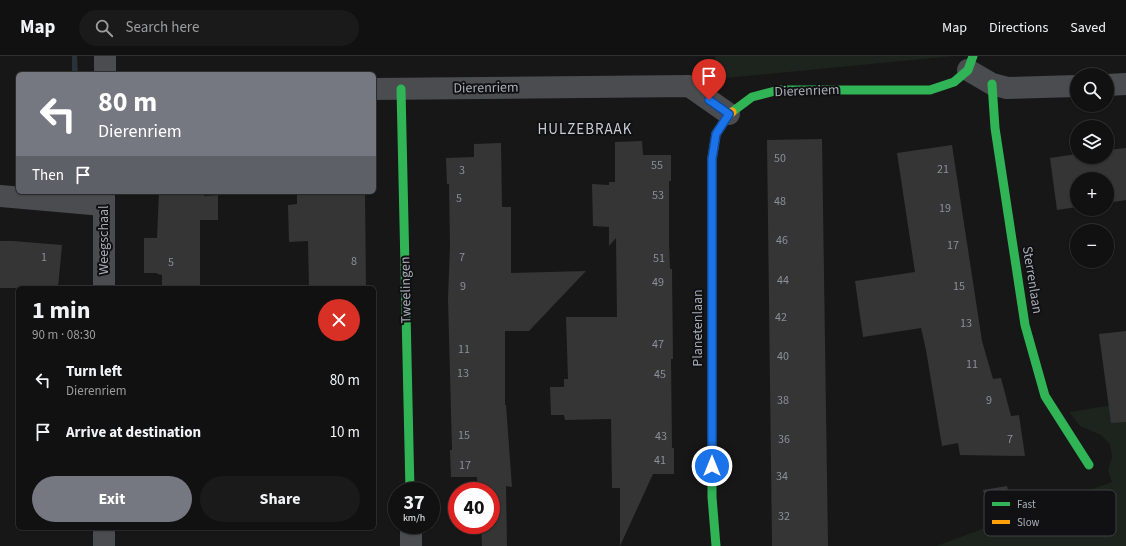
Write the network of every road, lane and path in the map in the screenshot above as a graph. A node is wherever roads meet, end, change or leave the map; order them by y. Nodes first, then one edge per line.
1 (105, 56) edge
2 (970, 63) edge
3 (105, 72) edge
4 (992, 84) junction
5 (1126, 84) edge
6 (1114, 85) edge
7 (1070, 86) edge
8 (376, 89) edge
9 (401, 89) junction
10 (729, 114) junction
11 (0, 196) edge
12 (104, 198) edge
13 (104, 286) edge
14 (1089, 465) dead end
15 (410, 482) edge
16 (104, 530) edge
17 (411, 534) edge
18 (104, 546) edge
19 (412, 546) edge
20 (716, 546) edge

1 - 3 street
2 - 4 street, Dierenriem
2 - 10 street, Dierenriem
4 - 7 street, Dierenriem
4 - 14 street, Sterrenlaan
5 - 6 street
8 - 9 street, Dierenriem
9 - 10 street, Dierenriem
9 - 15 street, Tweelingen
10 - 20 street, Planetenlaan
11 - 12 street
12 - 13 street, Weegschaal
16 - 18 street
17 - 19 street

